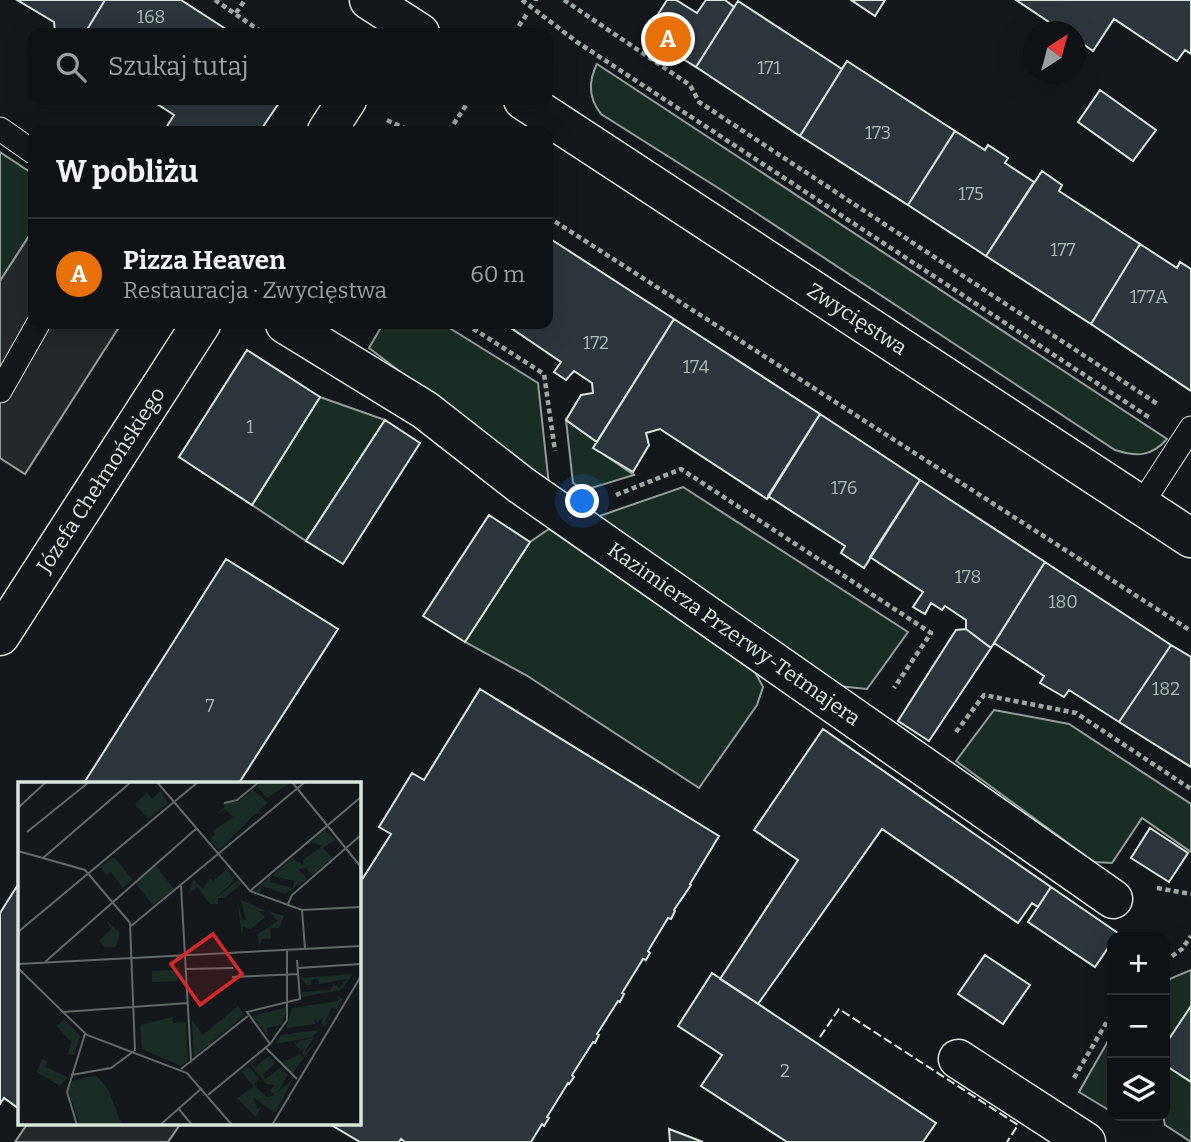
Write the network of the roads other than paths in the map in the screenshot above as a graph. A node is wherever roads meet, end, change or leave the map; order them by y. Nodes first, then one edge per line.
1 (344, 105) edge
2 (531, 105) edge
3 (330, 126) edge
4 (0, 129) edge
5 (28, 149) edge
6 (35, 329) edge
7 (198, 329) edge
8 (293, 329) edge
9 (0, 391) edge
10 (1191, 428) edge
11 (1140, 505) junction
12 (1191, 538) edge
13 (2, 630) edge
14 (1112, 899) dead end
15 (958, 1059) dead end
16 (1086, 1142) edge

1 - 3 street
2 - 11 street, Zwycięstwa
4 - 5 lane
6 - 9 lane
7 - 13 street, Józefa Chełmońskiego
8 - 14 street, Kazimierza Przerwy-Tetmajera
10 - 11 lane
11 - 12 street, Zwycięstwa
15 - 16 street

